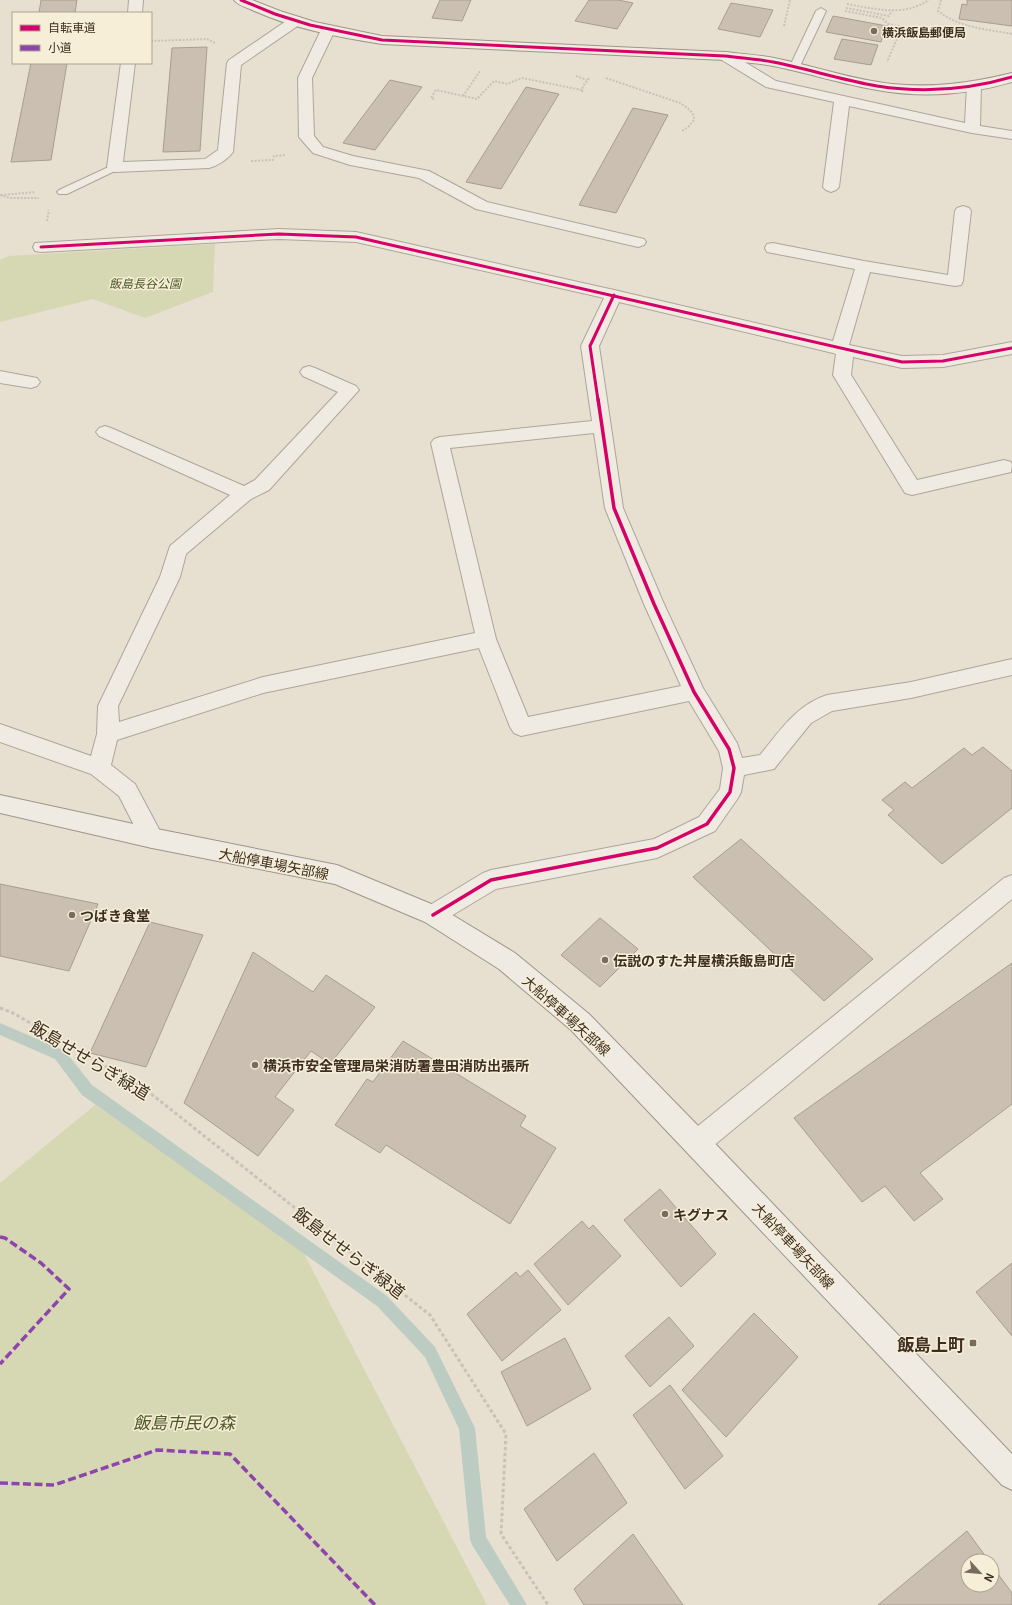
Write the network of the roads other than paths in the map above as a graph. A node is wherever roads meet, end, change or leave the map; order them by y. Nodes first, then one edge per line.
1 (136, 0) edge
2 (241, 0) edge
3 (821, 11) dead end
4 (134, 12) edge
5 (294, 22) junction
6 (328, 30) junction
7 (725, 56) junction
8 (128, 64) edge
9 (795, 66) junction
10 (1012, 77) edge
11 (974, 86) junction
12 (842, 100) junction
13 (972, 129) junction
14 (1012, 135) edge
15 (115, 167) junction
16 (831, 187) dead end
17 (63, 192) road end
18 (963, 211) dead end
19 (638, 242) dead end
20 (40, 247) dead end
21 (773, 248) dead end
22 (864, 266) junction
23 (614, 295) junction
24 (1012, 348) edge
25 (842, 350) junction
26 (309, 372) dead end
27 (0, 377) edge
28 (31, 382) dead end
29 (603, 426) junction
30 (105, 432) dead end
31 (1004, 467) dead end
32 (244, 494) junction
33 (486, 639) junction
34 (1012, 666) edge
35 (694, 692) junction
36 (0, 733) edge
37 (108, 734) junction
38 (99, 768) junction
39 (734, 768) junction
40 (0, 804) edge
41 (152, 838) junction
42 (1012, 885) edge
43 (433, 915) junction
44 (697, 1143) junction
45 (1012, 1475) edge

1 - 4 street
2 - 5 street
3 - 9 lane
5 - 6 street
5 - 15 street
6 - 7 street
6 - 19 street
7 - 9 street
7 - 12 street
8 - 15 street
9 - 11 street
10 - 11 street
11 - 13 street
12 - 13 street
12 - 16 street
13 - 14 street
15 - 17 lane
18 - 22 street
20 - 23 street
21 - 22 street
22 - 25 street
23 - 25 street
23 - 29 street
24 - 25 street
25 - 31 street
26 - 32 street
27 - 28 street
29 - 33 street
29 - 35 street
30 - 32 street
32 - 37 street
33 - 35 street
33 - 37 street
34 - 39 street
35 - 39 street
36 - 38 street
37 - 38 street
38 - 41 street
39 - 43 street
40 - 41 street, 大船停車場矢部線
41 - 43 street, 大船停車場矢部線
42 - 44 street
43 - 44 street, 大船停車場矢部線
44 - 45 street, 大船停車場矢部線

